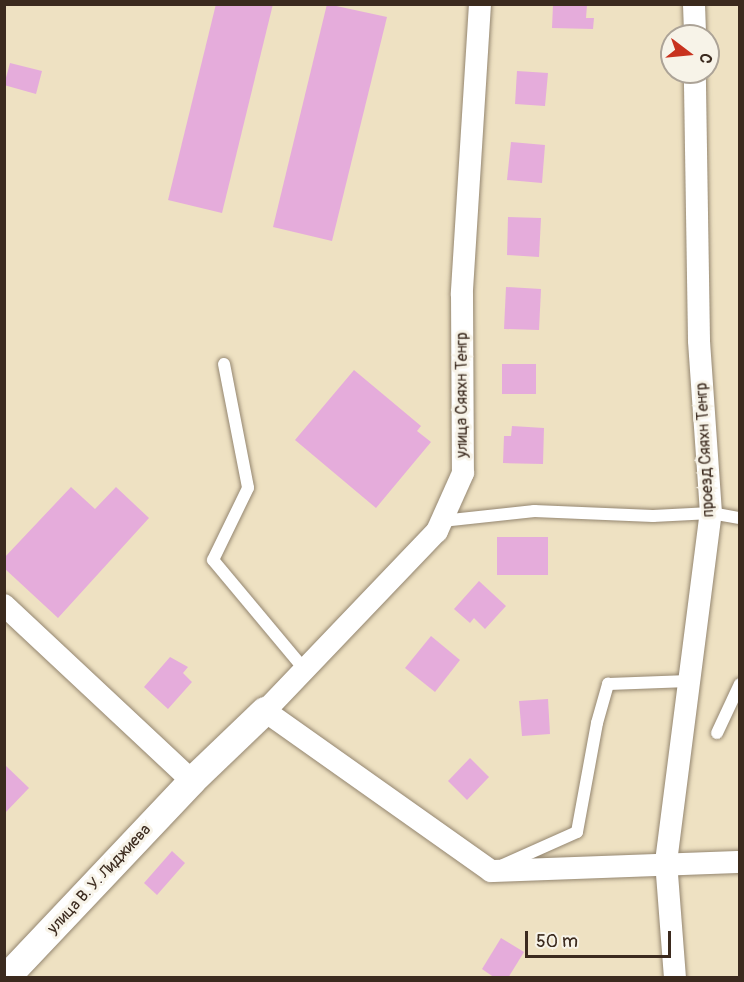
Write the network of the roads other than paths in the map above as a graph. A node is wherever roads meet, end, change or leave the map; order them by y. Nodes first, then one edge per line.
1 (480, 4) edge
2 (694, 4) edge
3 (695, 24) edge
4 (695, 84) edge
5 (224, 364) dead end
6 (711, 513) junction
7 (740, 518) edge
8 (442, 521) junction
9 (4, 605) edge
10 (305, 670) junction
11 (689, 681) junction
12 (740, 684) edge
13 (265, 711) junction
14 (717, 733) dead end
15 (192, 782) junction
16 (666, 862) junction
17 (740, 862) edge
18 (491, 871) junction
19 (6, 978) edge
20 (675, 978) edge

1 - 8 street, улица Сяяхн Тенгр
2 - 3 street
4 - 6 street, проезд Сяяхн Тенгр
5 - 10 lane
6 - 7 lane
6 - 8 lane
6 - 11 street, проезд Сяяхн Тенгр
8 - 10 street, улица Сяяхн Тенгр
9 - 15 street
10 - 13 street, улица Сяяхн Тенгр
11 - 16 street, проезд Сяяхн Тенгр
11 - 18 lane
12 - 14 lane
13 - 15 street, улица В. У. Лиджиева
13 - 18 street
15 - 19 street, улица В. У. Лиджиева
16 - 17 street
16 - 18 street
16 - 20 street, проезд Сяяхн Тенгр

